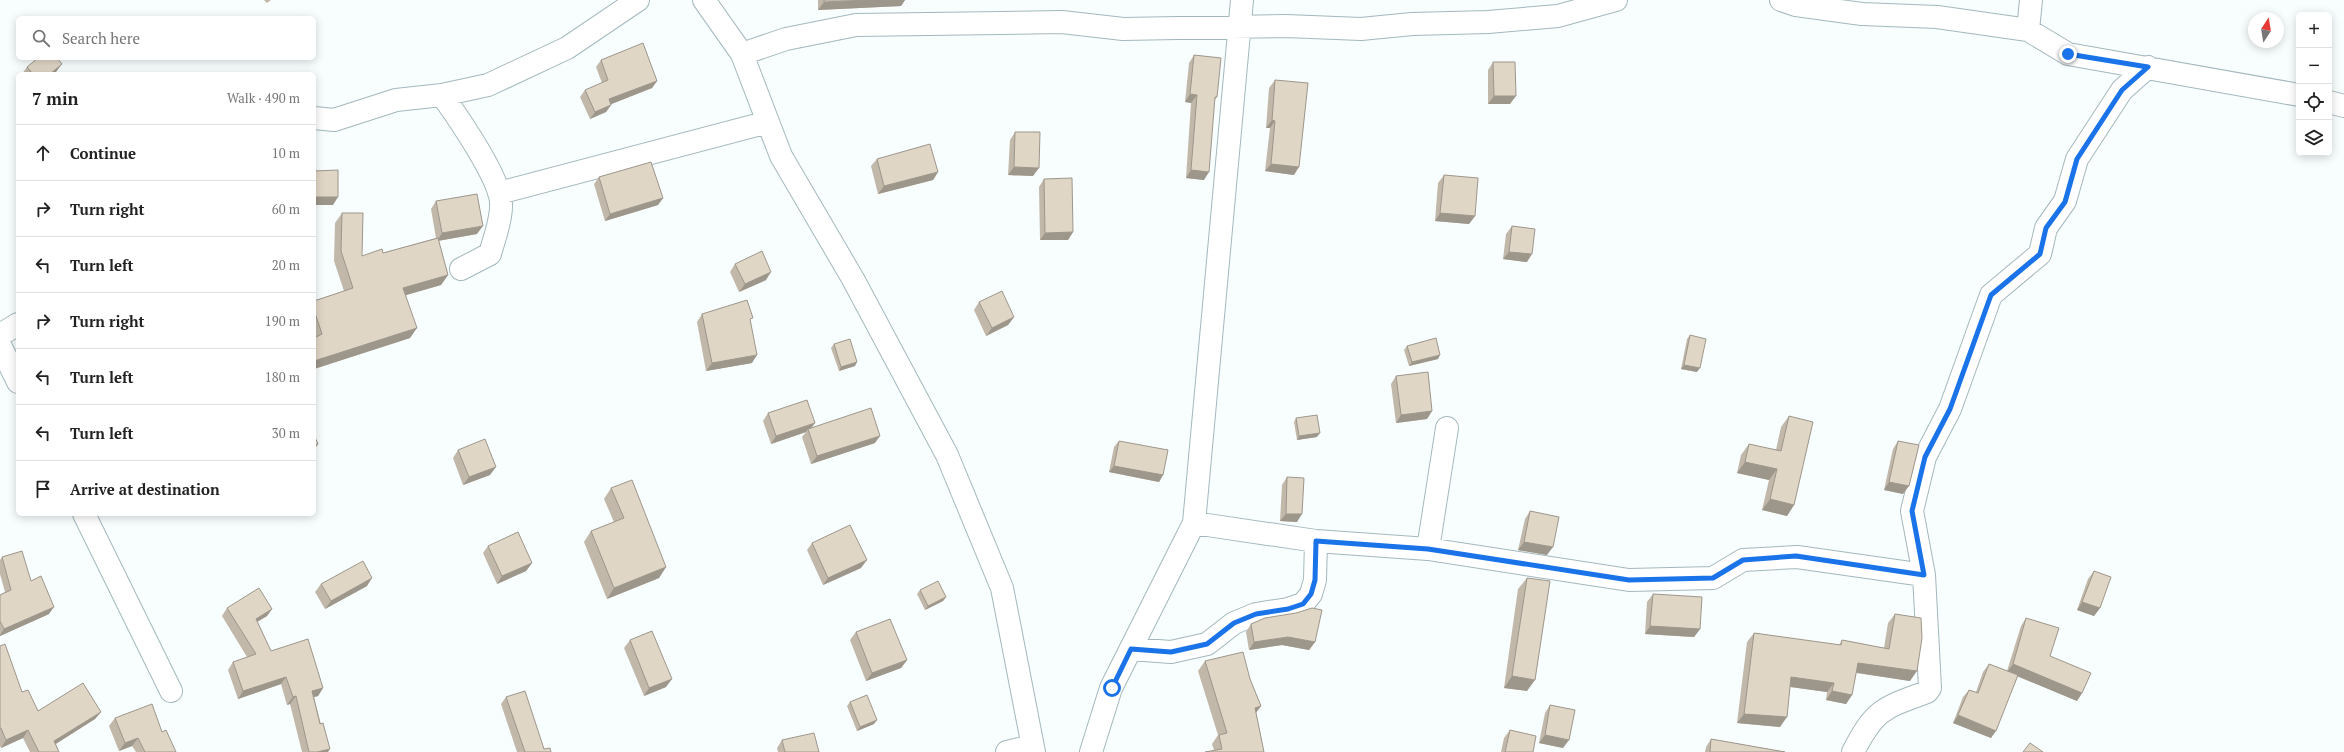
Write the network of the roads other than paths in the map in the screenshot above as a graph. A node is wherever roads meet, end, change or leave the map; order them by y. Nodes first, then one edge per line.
1 (638, 0) edge
2 (704, 0) edge
3 (1242, 0) edge
4 (1616, 0) edge
5 (1781, 0) edge
6 (2031, 0) edge
7 (1239, 28) junction
8 (2028, 30) junction
9 (742, 54) junction
10 (2148, 67) junction
11 (2296, 94) edge
12 (442, 95) junction
13 (2332, 103) edge
14 (2344, 106) edge
15 (316, 118) edge
16 (768, 122) junction
17 (500, 193) junction
18 (461, 269) dead end
19 (16, 325) edge
20 (0, 335) edge
21 (0, 345) edge
22 (16, 378) edge
23 (1446, 428) dead end
24 (85, 516) edge
25 (1194, 523) junction
26 (1316, 541) junction
27 (1428, 549) junction
28 (1924, 575) junction
29 (1131, 649) junction
30 (171, 691) dead end
31 (1033, 749) edge
32 (1007, 752) edge
33 (1091, 752) edge
34 (1853, 752) edge

1 - 12 street
2 - 9 street
3 - 7 street
4 - 7 street
5 - 8 street
6 - 8 street
7 - 9 street
7 - 25 street
8 - 10 street
9 - 16 street
10 - 11 street
10 - 28 street
12 - 15 street
12 - 17 street
13 - 14 street
16 - 17 street
16 - 31 street
17 - 18 street
19 - 20 street
21 - 22 street
23 - 27 street
24 - 30 street
25 - 26 street
25 - 29 street
26 - 27 street
26 - 29 street
27 - 28 street
28 - 34 street
29 - 33 street
31 - 32 street

